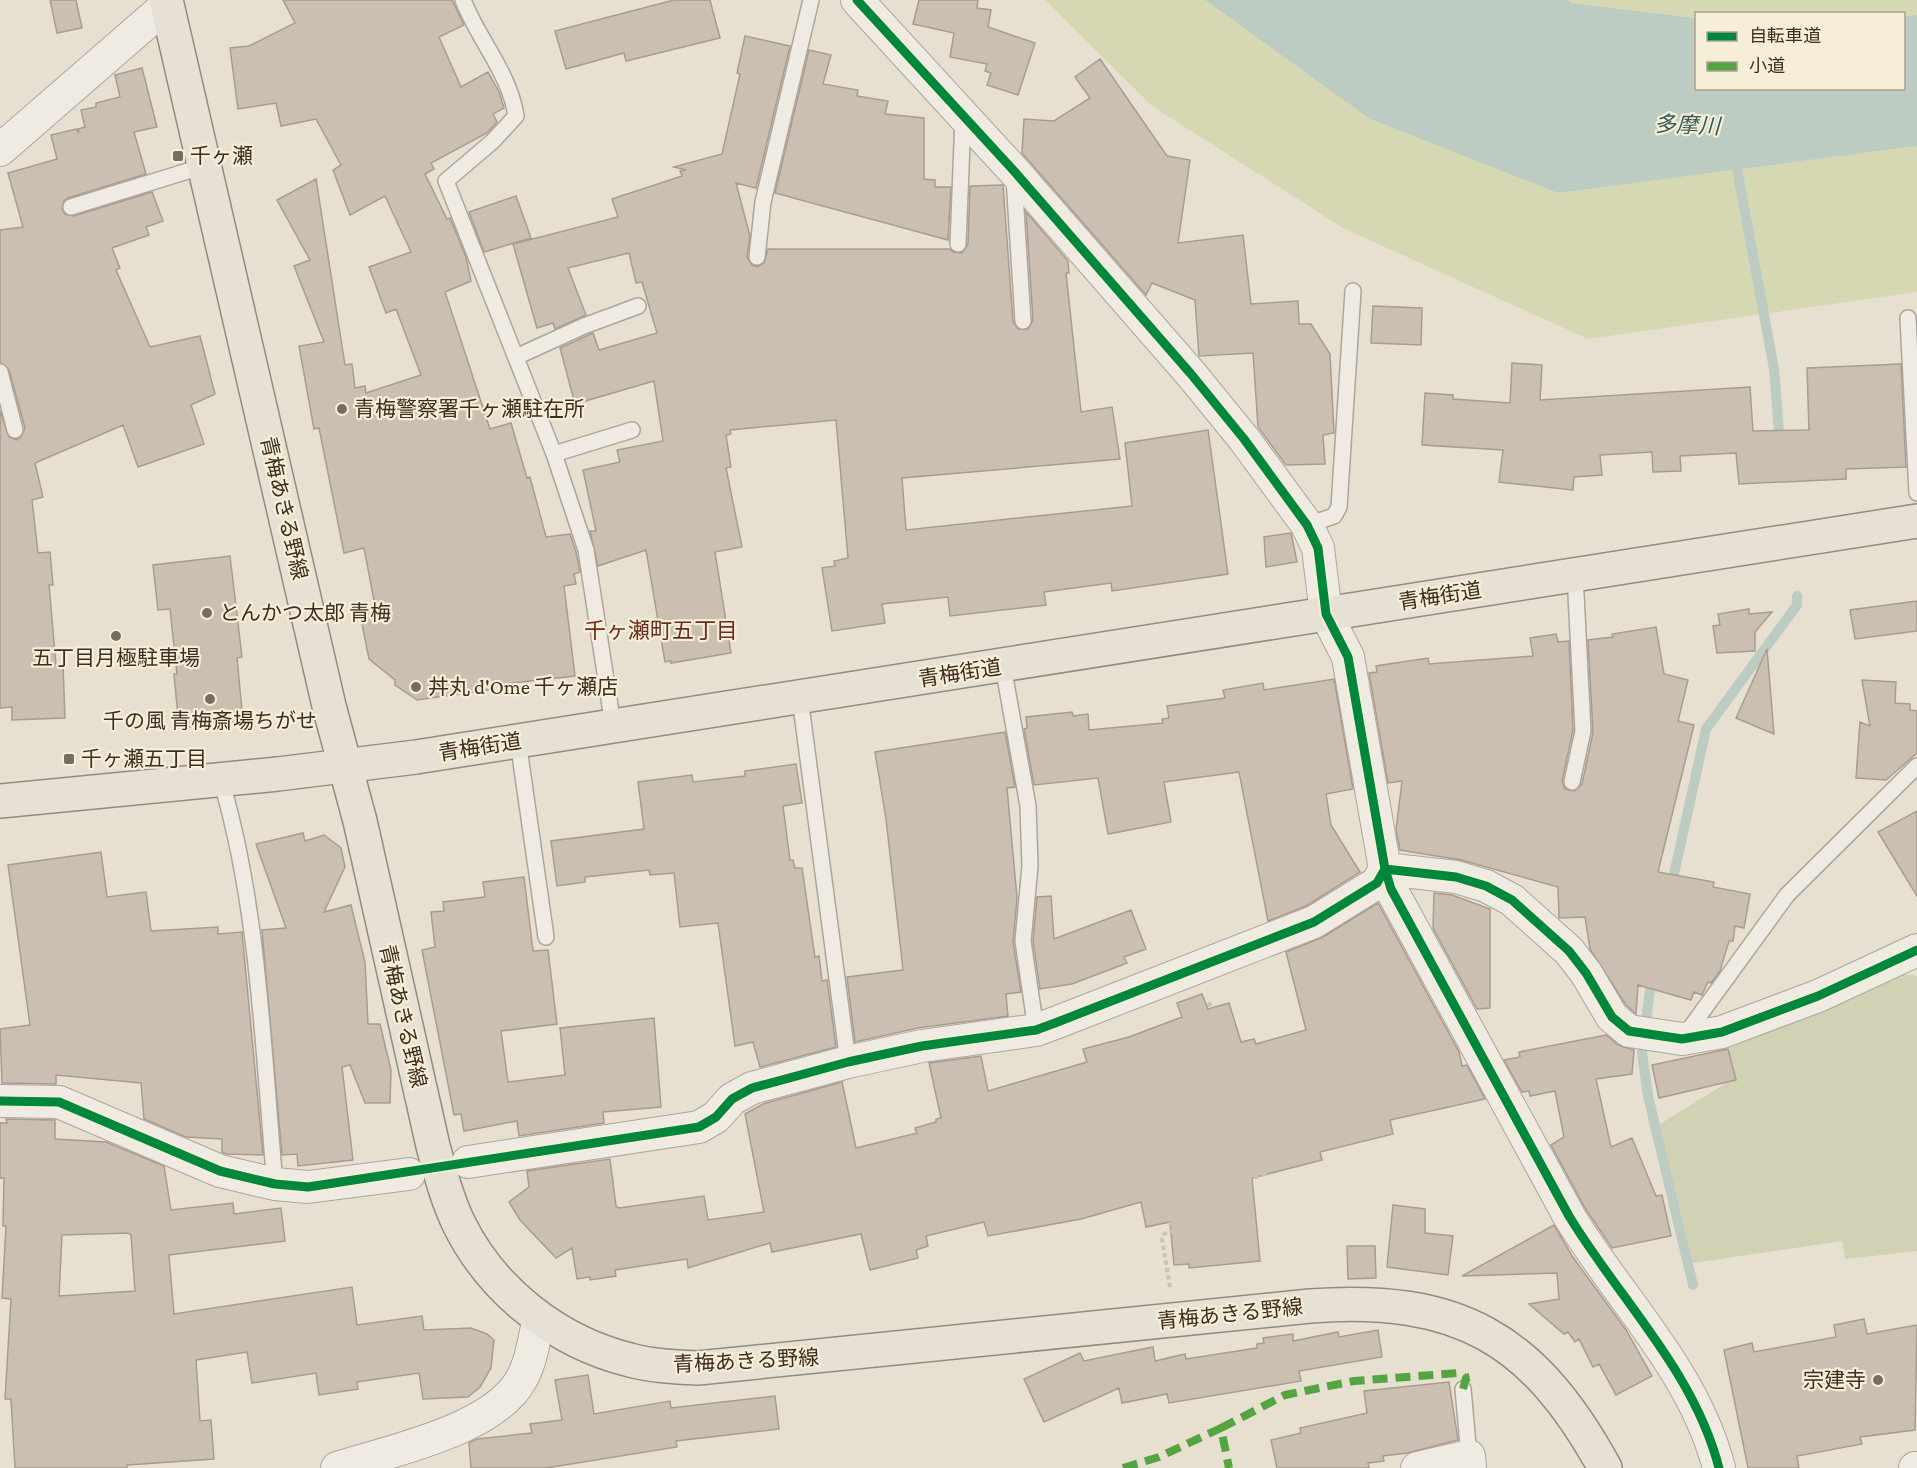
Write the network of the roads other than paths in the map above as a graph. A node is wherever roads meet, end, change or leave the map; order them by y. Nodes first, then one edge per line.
1 (463, 0) edge
2 (811, 0) edge
3 (857, 0) edge
4 (170, 2) edge
5 (963, 115) junction
6 (0, 150) edge
7 (202, 159) junction
8 (1014, 171) junction
9 (71, 207) dead end
10 (958, 244) dead end
11 (758, 256) dead end
12 (1353, 291) dead end
13 (638, 306) dead end
14 (1908, 318) dead end
15 (1023, 321) dead end
16 (516, 357) junction
17 (0, 372) edge
18 (3, 393) edge
19 (15, 430) dead end
20 (632, 430) dead end
21 (554, 454) junction
22 (1917, 493) edge
23 (1917, 521) edge
24 (1307, 525) junction
25 (1575, 576) junction
26 (1326, 614) junction
27 (1003, 666) junction
28 (800, 698) junction
29 (613, 725) junction
30 (518, 741) junction
31 (344, 766) junction
32 (1917, 766) edge
33 (221, 780) junction
34 (1572, 782) dead end
35 (0, 801) edge
36 (1385, 869) junction
37 (546, 938) dead end
38 (1917, 950) edge
39 (1036, 1030) junction
40 (1656, 1035) junction
41 (848, 1062) junction
42 (0, 1101) edge
43 (468, 1162) dead end
44 (409, 1174) dead end
45 (275, 1184) junction
46 (539, 1318) junction
47 (1463, 1389) dead end
48 (1469, 1462) edge
49 (337, 1468) edge
50 (1417, 1468) edge
51 (1605, 1468) edge
52 (1719, 1468) edge

1 - 16 lane
2 - 11 lane
3 - 5 street
4 - 6 street
4 - 7 main road
5 - 8 street
5 - 10 lane
7 - 9 lane
7 - 31 main road, 青梅あきる野線
8 - 15 lane
8 - 24 street
12 - 24 lane
13 - 16 lane
14 - 22 lane
16 - 21 lane
17 - 18 lane
18 - 19 lane
20 - 21 lane
21 - 29 lane
23 - 25 main road, 青梅街道
24 - 26 street
25 - 26 main road, 青梅街道
25 - 34 lane
26 - 27 main road, 青梅街道
26 - 36 street
27 - 28 main road, 青梅街道
27 - 39 lane
28 - 29 main road, 青梅街道
28 - 41 lane
29 - 30 main road, 青梅街道
30 - 31 main road, 青梅街道
30 - 37 lane
31 - 33 main road, 青梅街道
31 - 46 main road, 青梅あきる野線
32 - 40 lane
33 - 35 main road, 青梅街道
33 - 45 lane
36 - 39 street
36 - 40 street
36 - 52 street
38 - 40 street
39 - 41 street
41 - 43 street
42 - 45 street
44 - 45 street
46 - 49 street
46 - 51 main road, 青梅あきる野線
47 - 48 lane
48 - 50 street

